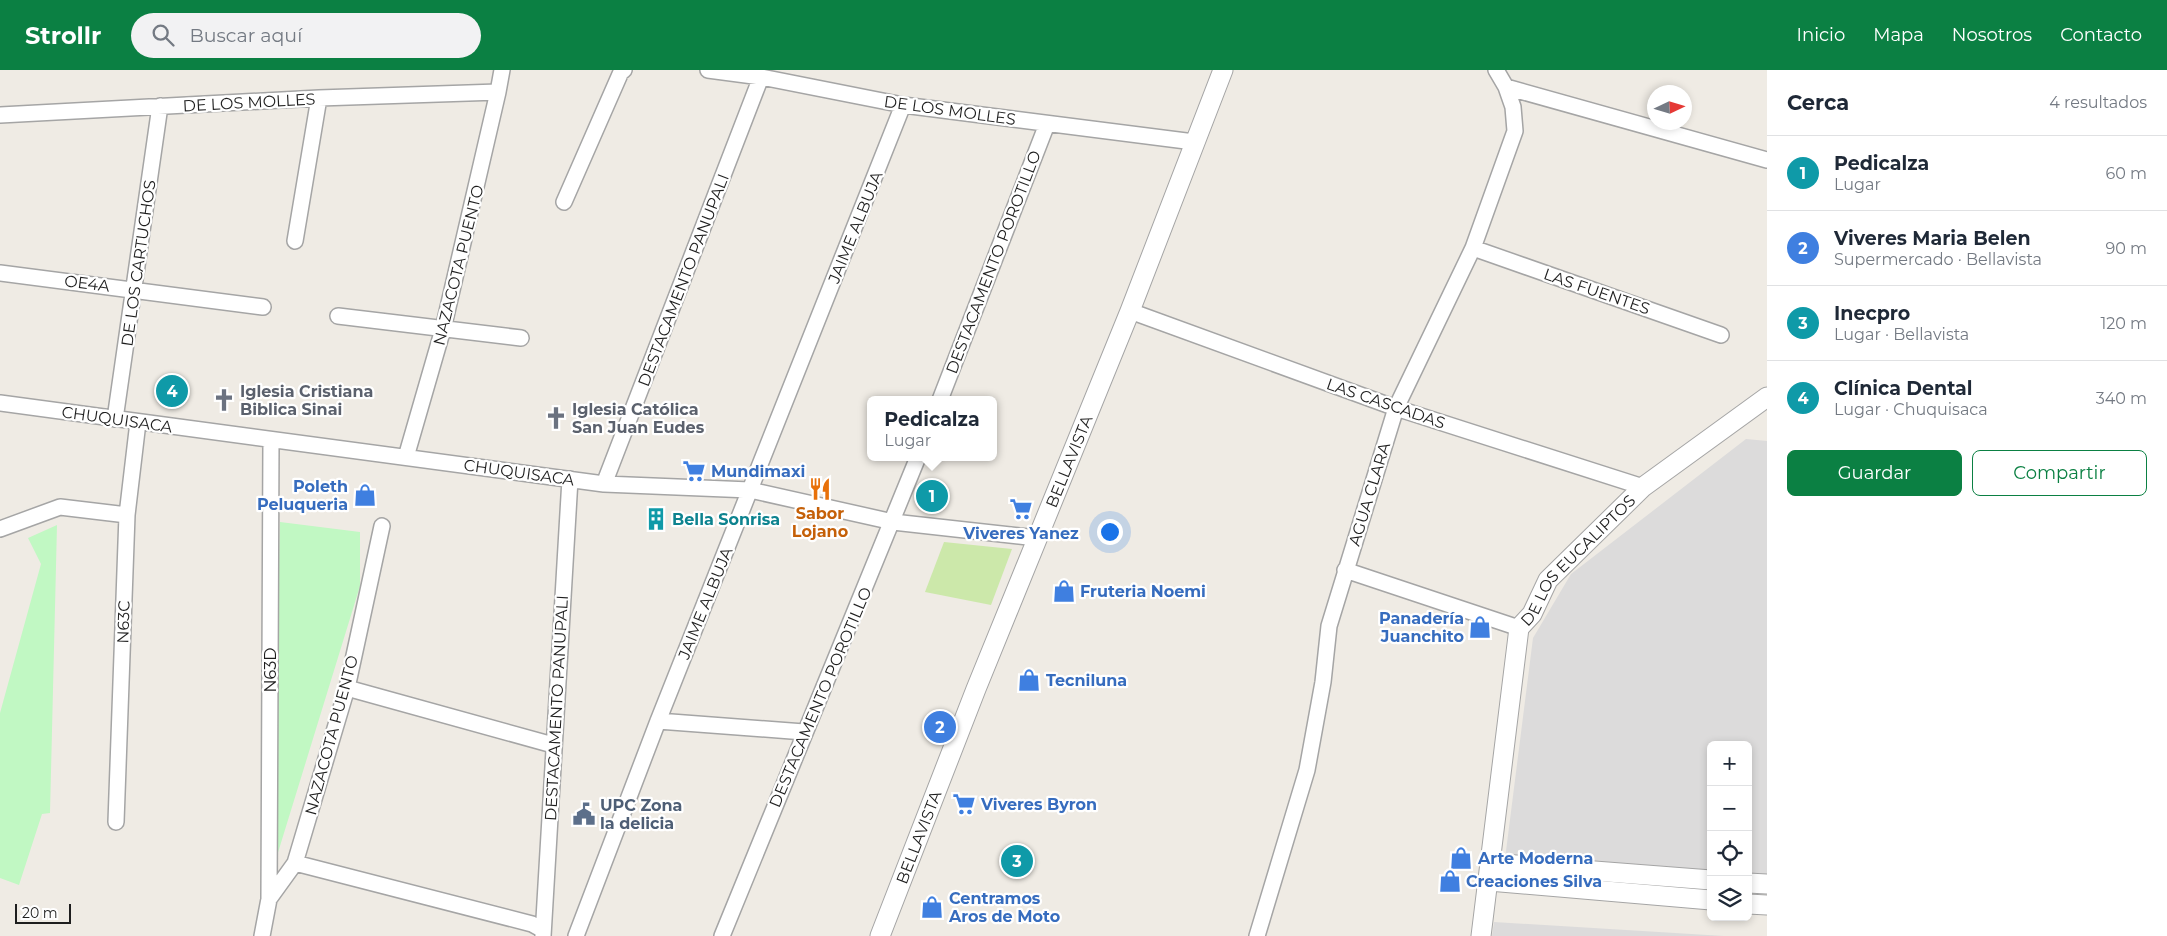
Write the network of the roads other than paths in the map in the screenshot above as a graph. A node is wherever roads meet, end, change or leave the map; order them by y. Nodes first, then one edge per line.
1 (502, 70) edge
2 (624, 70) edge
3 (708, 70) edge
4 (1223, 70) edge
5 (1496, 70) edge
6 (761, 77) junction
7 (1506, 87) junction
8 (498, 92) junction
9 (319, 98) junction
10 (903, 105) junction
11 (160, 106) junction
12 (0, 115) edge
13 (1046, 124) junction
14 (1194, 142) junction
15 (1767, 160) edge
16 (564, 202) dead end
17 (295, 241) dead end
18 (1473, 248) junction
19 (0, 273) edge
20 (134, 289) junction
21 (263, 307) dead end
22 (1130, 311) junction
23 (338, 316) dead end
24 (443, 329) junction
25 (1721, 335) dead end
26 (521, 338) dead end
27 (942, 396) edge
28 (1767, 397) edge
29 (0, 404) edge
30 (1396, 408) junction
31 (115, 419) junction
32 (138, 422) junction
33 (271, 440) junction
34 (406, 457) junction
35 (916, 461) edge
36 (570, 479) junction
37 (604, 484) junction
38 (1643, 487) junction
39 (750, 490) junction
40 (127, 515) junction
41 (893, 522) junction
42 (382, 526) dead end
43 (0, 529) edge
44 (1037, 538) junction
45 (1345, 570) junction
46 (1519, 628) junction
47 (347, 688) junction
48 (658, 721) junction
49 (804, 732) junction
50 (553, 745) junction
51 (116, 822) dead end
52 (295, 864) junction
53 (1490, 872) junction
54 (1707, 880) edge
55 (1752, 883) edge
56 (1767, 884) edge
57 (269, 899) junction
58 (1707, 899) edge
59 (1752, 904) edge
60 (1767, 905) edge
61 (543, 933) edge
62 (262, 936) edge
63 (576, 936) edge
64 (722, 936) edge
65 (880, 936) edge
66 (1257, 936) edge
67 (1481, 936) edge

1 - 8 street, NAZACOTA PUENTO
2 - 16 street
3 - 6 street, DE LOS MOLLES
4 - 14 street, BELLAVISTA
5 - 7 street, AGUA CLARA
6 - 10 street, DE LOS MOLLES
6 - 37 street, DESTACAMENTO PANUPALI
7 - 15 street
7 - 18 street, AGUA CLARA
8 - 9 street, DE LOS MOLLES
8 - 24 street, NAZACOTA PUENTO
9 - 11 street, DE LOS MOLLES
9 - 17 street
10 - 13 street, DE LOS MOLLES
10 - 39 street, JAIME ALBUJA
11 - 12 street, DE LOS MOLLES
11 - 20 street, DE LOS CARTUCHOS
13 - 14 street, DE LOS MOLLES
13 - 27 street, DESTACAMENTO POROTILLO
14 - 22 street, BELLAVISTA
18 - 25 street, LAS FUENTES
18 - 30 street, AGUA CLARA
19 - 20 street, OE4A
20 - 21 street, OE4A
20 - 31 street, DE LOS CARTUCHOS
22 - 30 street, LAS CASCADAS
22 - 44 street, BELLAVISTA
23 - 24 street
24 - 26 street
24 - 34 street, NAZACOTA PUENTO
28 - 38 street, DE LOS EUCALIPTOS
29 - 31 street, CHUQUISACA
30 - 38 street, LAS CASCADAS
30 - 45 street, AGUA CLARA
31 - 32 street, CHUQUISACA
32 - 33 street, CHUQUISACA
32 - 40 street, N63C
33 - 34 street, CHUQUISACA
33 - 57 street, N63D
34 - 36 street, CHUQUISACA
35 - 41 street, DESTACAMENTO POROTILLO
36 - 37 street, CHUQUISACA
36 - 50 street, DESTACAMENTO PANUPALI
37 - 39 street, CHUQUISACA
38 - 46 street, DE LOS EUCALIPTOS
39 - 41 street, CHUQUISACA
39 - 48 street, JAIME ALBUJA
40 - 43 street
40 - 51 street, N63C
41 - 44 street, CHUQUISACA
41 - 49 street, DESTACAMENTO POROTILLO
42 - 47 street, NAZACOTA PUENTO
44 - 65 street, BELLAVISTA
45 - 46 street
45 - 66 street, AGUA CLARA
46 - 53 street, DE LOS EUCALIPTOS
47 - 50 street
47 - 52 street, NAZACOTA PUENTO
48 - 49 street
48 - 63 street, JAIME ALBUJA
49 - 64 street, DESTACAMENTO POROTILLO
50 - 61 street, DESTACAMENTO PANUPALI
52 - 57 street, NAZACOTA PUENTO
52 - 61 street
53 - 54 street
53 - 58 street
53 - 67 street, DE LOS EUCALIPTOS
55 - 56 street
57 - 62 street, NAZACOTA PUENTO
59 - 60 street

